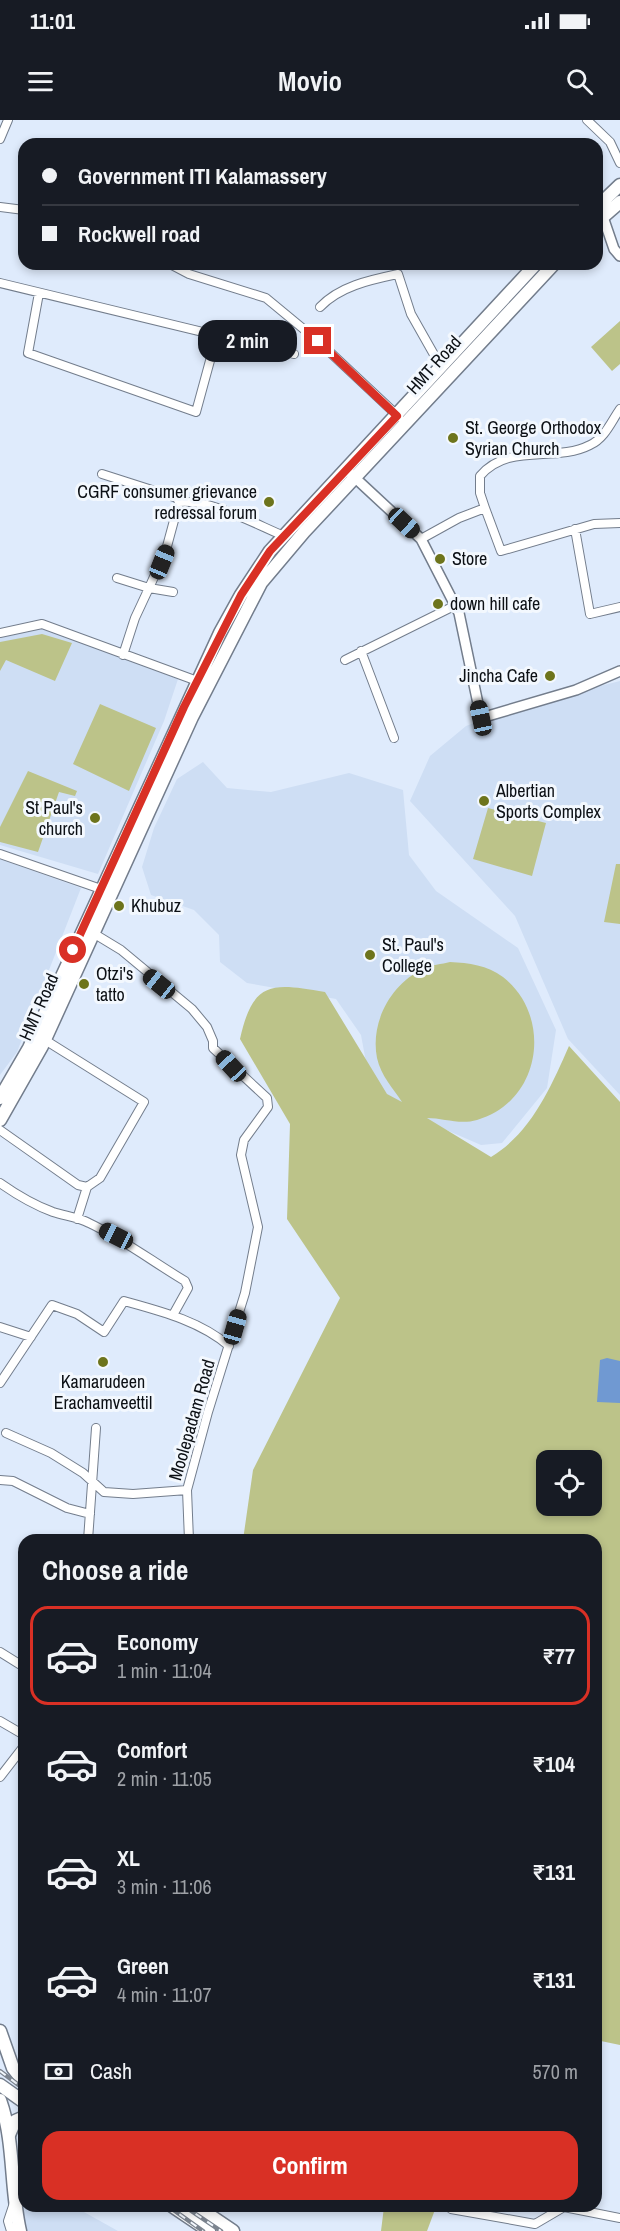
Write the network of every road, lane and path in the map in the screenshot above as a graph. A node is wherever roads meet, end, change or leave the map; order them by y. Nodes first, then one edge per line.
1 (8, 120) edge
2 (587, 120) edge
3 (0, 139) edge
4 (620, 163) edge
5 (620, 185) edge
6 (620, 202) edge
7 (0, 207) edge
8 (18, 209) edge
9 (603, 209) edge
10 (603, 213) edge
11 (603, 224) edge
12 (620, 256) edge
13 (181, 270) edge
14 (530, 270) edge
15 (548, 270) edge
16 (0, 284) edge
17 (39, 293) junction
18 (320, 307) dead end
19 (217, 336) junction
20 (294, 354) dead end
21 (441, 367) junction
22 (620, 410) edge
23 (401, 420) junction
24 (102, 474) dead end
25 (351, 474) junction
26 (180, 502) junction
27 (485, 508) junction
28 (620, 523) edge
29 (575, 529) junction
30 (284, 536) junction
31 (421, 539) junction
32 (117, 578) dead end
33 (149, 588) junction
34 (173, 592) dead end
35 (456, 605) junction
36 (620, 607) edge
37 (0, 633) edge
38 (361, 651) junction
39 (123, 655) junction
40 (345, 660) dead end
41 (620, 671) edge
42 (202, 683) junction
43 (394, 738) dead end
44 (0, 854) edge
45 (119, 863) junction
46 (101, 889) junction
47 (93, 933) junction
48 (64, 984) junction
49 (45, 1040) junction
50 (0, 1098) edge
51 (0, 1120) edge
52 (0, 1130) edge
53 (0, 1183) edge
54 (87, 1187) junction
55 (77, 1219) junction
56 (173, 1315) junction
57 (0, 1327) edge
58 (30, 1337) junction
59 (230, 1346) junction
60 (0, 1383) edge
61 (96, 1428) dead end
62 (6, 1433) dead end
63 (0, 1480) edge
64 (94, 1485) junction
65 (188, 1490) junction
66 (90, 1514) junction
67 (88, 1534) edge
68 (189, 1534) edge
69 (0, 1652) edge
70 (18, 1663) edge
71 (0, 1721) edge
72 (18, 1732) edge
73 (18, 1754) edge
74 (0, 1777) edge
75 (0, 2031) edge
76 (18, 2074) edge
77 (0, 2085) edge
78 (18, 2098) edge
79 (0, 2100) edge
80 (18, 2120) edge
81 (9, 2135) junction
82 (14, 2203) junction
83 (183, 2212) edge
84 (200, 2212) edge
85 (468, 2212) edge
86 (555, 2212) edge
87 (589, 2212) edge
88 (620, 2218) edge
89 (212, 2228) edge
90 (11, 2231) edge
91 (21, 2231) edge
92 (233, 2231) edge

1 - 3 street
2 - 4 street
5 - 9 main road
6 - 10 main road
7 - 8 street
11 - 12 street
13 - 23 street
14 - 21 main road, HMT Road
15 - 23 main road, HMT Road
16 - 17 street
17 - 19 street
17 - 19 street
18 - 21 street
19 - 20 street
21 - 23 main road, HMT Road
22 - 27 street
23 - 25 main road, HMT Road
24 - 26 street
25 - 30 main road, HMT Road
25 - 31 street
25 - 42 main road, HMT Road
26 - 30 street
26 - 33 street
27 - 29 street
27 - 31 street
28 - 29 street
29 - 36 street
30 - 42 main road, HMT Road
31 - 35 street
32 - 33 street
33 - 34 street
33 - 39 street
35 - 38 street
35 - 41 street
37 - 39 street
38 - 40 street
38 - 43 street
39 - 42 street
42 - 45 main road, HMT Road
44 - 46 street
45 - 46 main road, HMT Road
45 - 47 main road, HMT Road
46 - 48 main road, HMT Road
47 - 48 main road, HMT Road
47 - 59 street, Moolepadam Road
48 - 49 main road, HMT Road
48 - 50 main road, HMT Road
49 - 51 main road, HMT Road
49 - 54 street
52 - 54 street
53 - 55 street
54 - 55 street
55 - 56 street
56 - 58 street
56 - 59 street
57 - 58 street
58 - 60 street
59 - 65 street, Moolepadam Road
61 - 64 street
62 - 64 street
63 - 66 street
64 - 65 street
64 - 66 street
65 - 68 street, Moolepadam Road
66 - 67 street
69 - 70 street
71 - 72 street
73 - 74 street
75 - 76 main road
77 - 78 main road
79 - 81 main road
80 - 81 main road
81 - 82 main road
82 - 90 street
82 - 91 main road
83 - 89 main road
84 - 89 main road
85 - 86 street
87 - 88 street
89 - 92 main road

